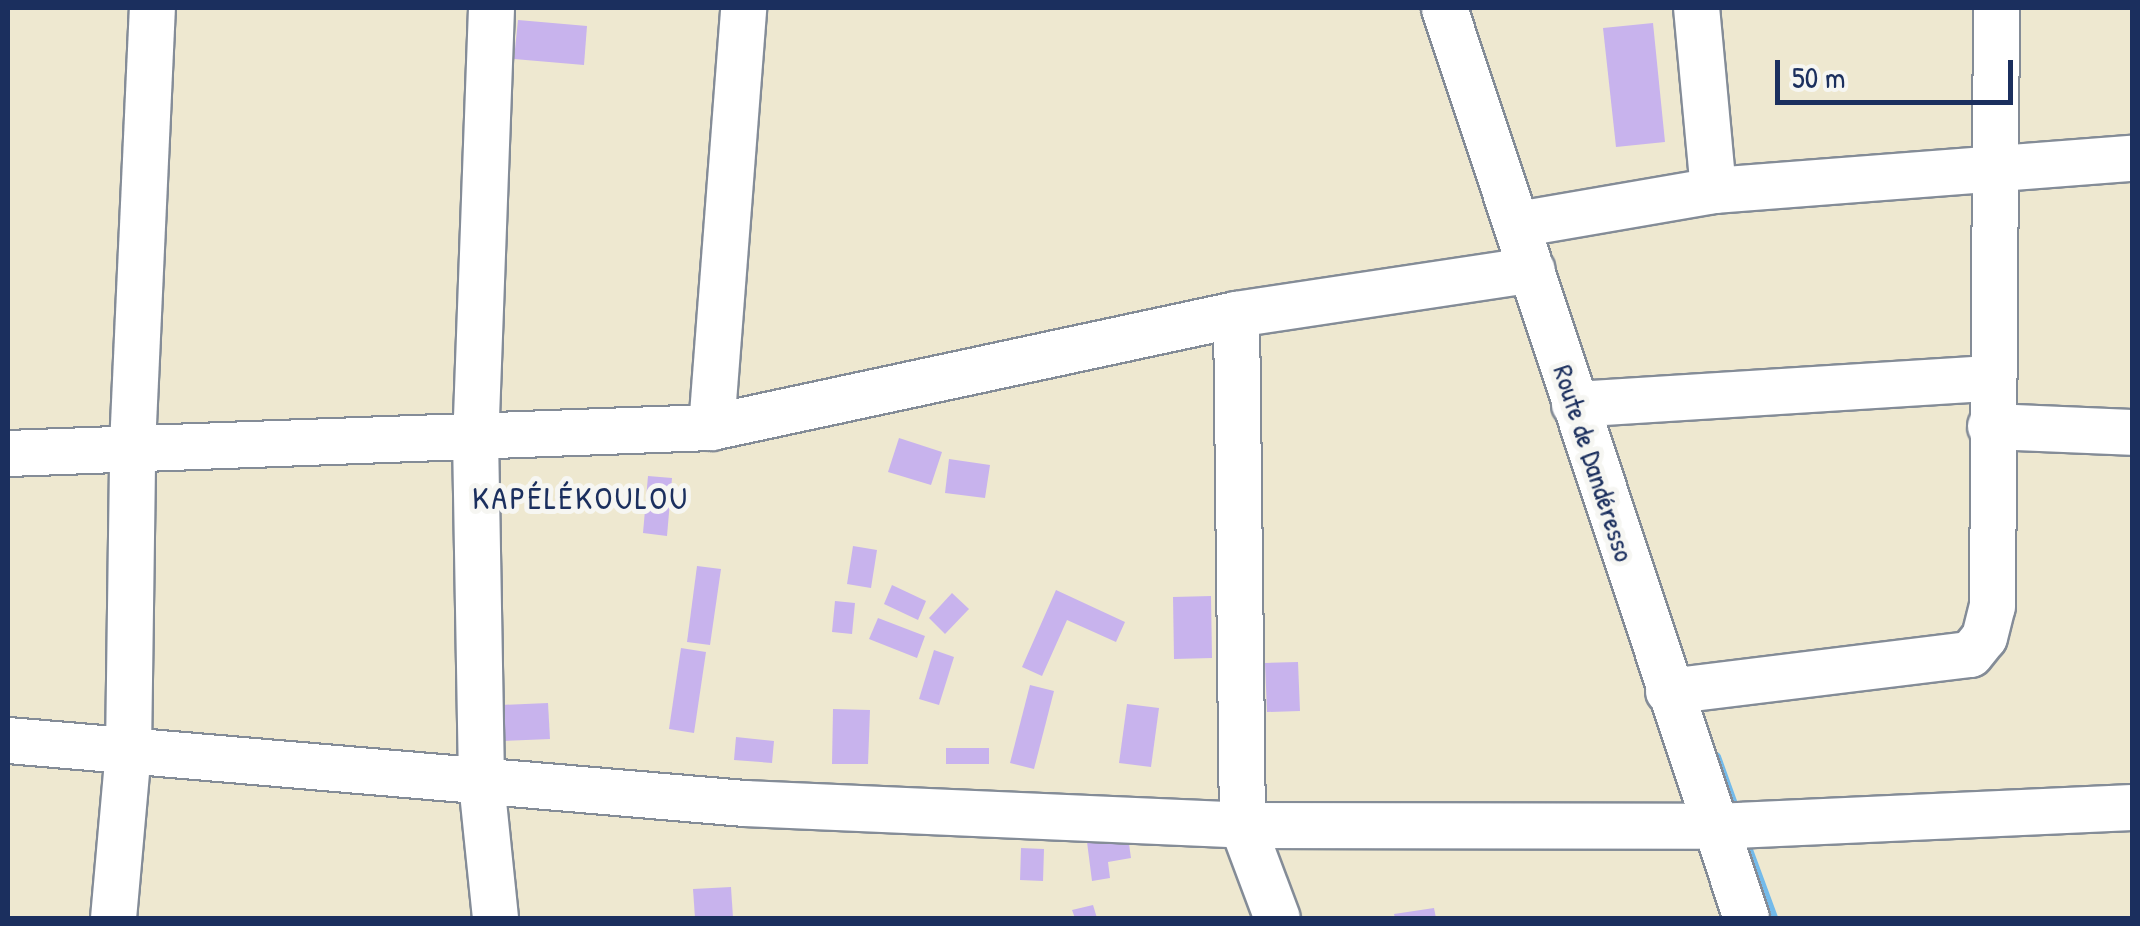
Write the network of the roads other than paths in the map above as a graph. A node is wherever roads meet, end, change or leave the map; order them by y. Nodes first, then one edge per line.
1 (152, 8) edge
2 (491, 8) edge
3 (744, 8) edge
4 (1444, 8) edge
5 (1696, 8) edge
6 (1996, 8) edge
7 (2132, 158) edge
8 (1993, 169) junction
9 (1714, 190) junction
10 (1517, 224) junction
11 (1532, 269) junction
12 (1236, 314) junction
13 (1990, 378) junction
14 (1574, 404) junction
15 (1990, 426) junction
16 (712, 427) junction
17 (2132, 432) edge
18 (474, 436) junction
19 (132, 446) junction
20 (8, 453) edge
21 (1668, 691) junction
22 (8, 740) edge
23 (128, 751) junction
24 (481, 782) junction
25 (2132, 807) edge
26 (1242, 825) junction
27 (1713, 826) junction
28 (113, 918) edge
29 (495, 918) edge
30 (1277, 918) edge
31 (1746, 918) edge

1 - 19 street
2 - 18 street
3 - 16 street
4 - 10 street, Route de Dandéresso
5 - 9 street
6 - 8 street
7 - 8 street
8 - 9 street
8 - 13 street
9 - 10 street
10 - 11 street, Route de Dandéresso
11 - 12 street
11 - 14 street, Route de Dandéresso
12 - 16 street
12 - 26 street
13 - 14 street
13 - 15 street
14 - 21 street, Route de Dandéresso
15 - 17 street
15 - 21 street
16 - 18 street
18 - 19 street
18 - 24 street
19 - 20 street
19 - 23 street
21 - 27 street, Route de Dandéresso
22 - 23 street
23 - 24 street
23 - 28 street
24 - 26 street
24 - 29 street
25 - 27 street
26 - 27 street
26 - 30 street
27 - 31 street, Route de Dandéresso

